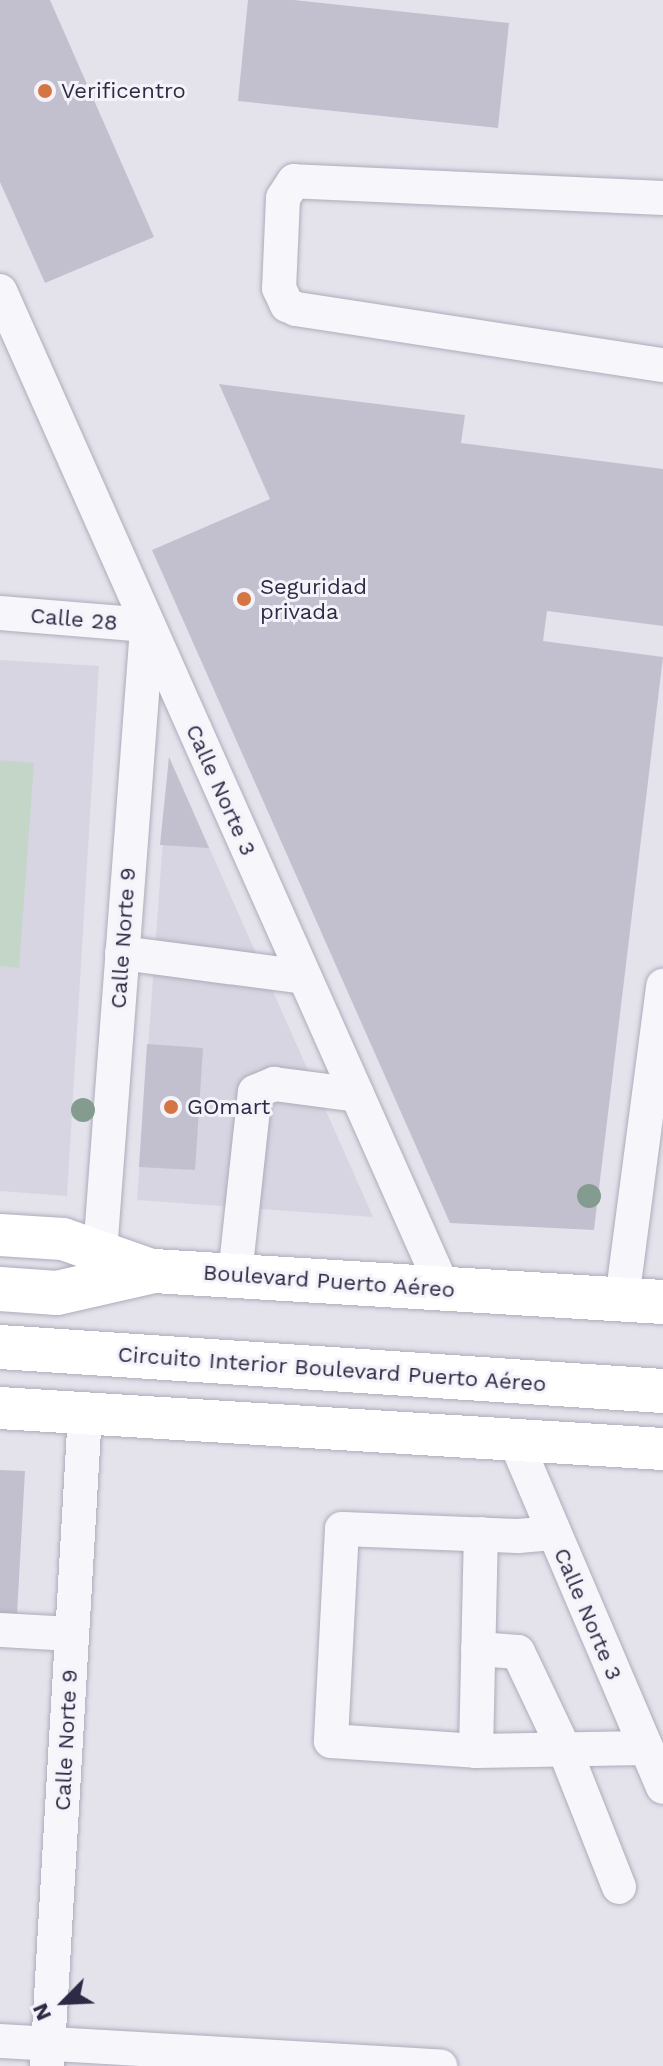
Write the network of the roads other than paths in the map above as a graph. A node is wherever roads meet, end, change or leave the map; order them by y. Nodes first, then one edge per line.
1 (663, 198) edge
2 (0, 291) edge
3 (663, 365) edge
4 (0, 613) edge
5 (147, 625) junction
6 (122, 953) junction
7 (304, 977) junction
8 (663, 986) edge
9 (357, 1095) junction
10 (0, 1235) edge
11 (100, 1252) junction
12 (154, 1271) junction
13 (235, 1275) junction
14 (443, 1288) junction
15 (0, 1289) edge
16 (643, 1300) edge
17 (0, 1347) edge
18 (663, 1391) edge
19 (0, 1408) edge
20 (85, 1413) junction
21 (515, 1440) junction
22 (663, 1449) edge
23 (553, 1533) junction
24 (481, 1534) junction
25 (0, 1630) edge
26 (72, 1634) junction
27 (478, 1649) junction
28 (646, 1748) junction
29 (476, 1751) junction
30 (566, 1753) junction
31 (663, 1787) edge
32 (619, 1887) dead end
33 (0, 2041) edge
34 (48, 2055) edge
35 (440, 2066) edge

1 - 3 street
2 - 5 street, Calle Norte 3
4 - 5 street, Calle 28
5 - 6 street, Calle Norte 9
5 - 7 street, Calle Norte 3
6 - 7 street
6 - 11 street, Calle Norte 9
7 - 9 street, Calle Norte 3
8 - 16 street
9 - 13 street
9 - 14 street, Calle Norte 3
10 - 11 main road, Boulevard Puerto Aéreo
11 - 12 main road, Boulevard Puerto Aéreo
12 - 13 highway, Boulevard Puerto Aéreo
12 - 15 highway
13 - 14 highway, Boulevard Puerto Aéreo
14 - 16 highway, Boulevard Puerto Aéreo
17 - 18 highway, Circuito Interior Boulevard Puerto Aéreo
19 - 20 main road
20 - 21 main road
20 - 26 street, Calle Norte 9
21 - 22 main road
21 - 23 street, Calle Norte 3
23 - 24 street
23 - 28 street, Calle Norte 3
24 - 27 street
24 - 29 street
25 - 26 street
26 - 34 street, Calle Norte 9
27 - 29 street
27 - 30 street
28 - 30 street
28 - 31 street, Calle Norte 3
29 - 30 street
30 - 32 street
33 - 34 street
34 - 35 street

